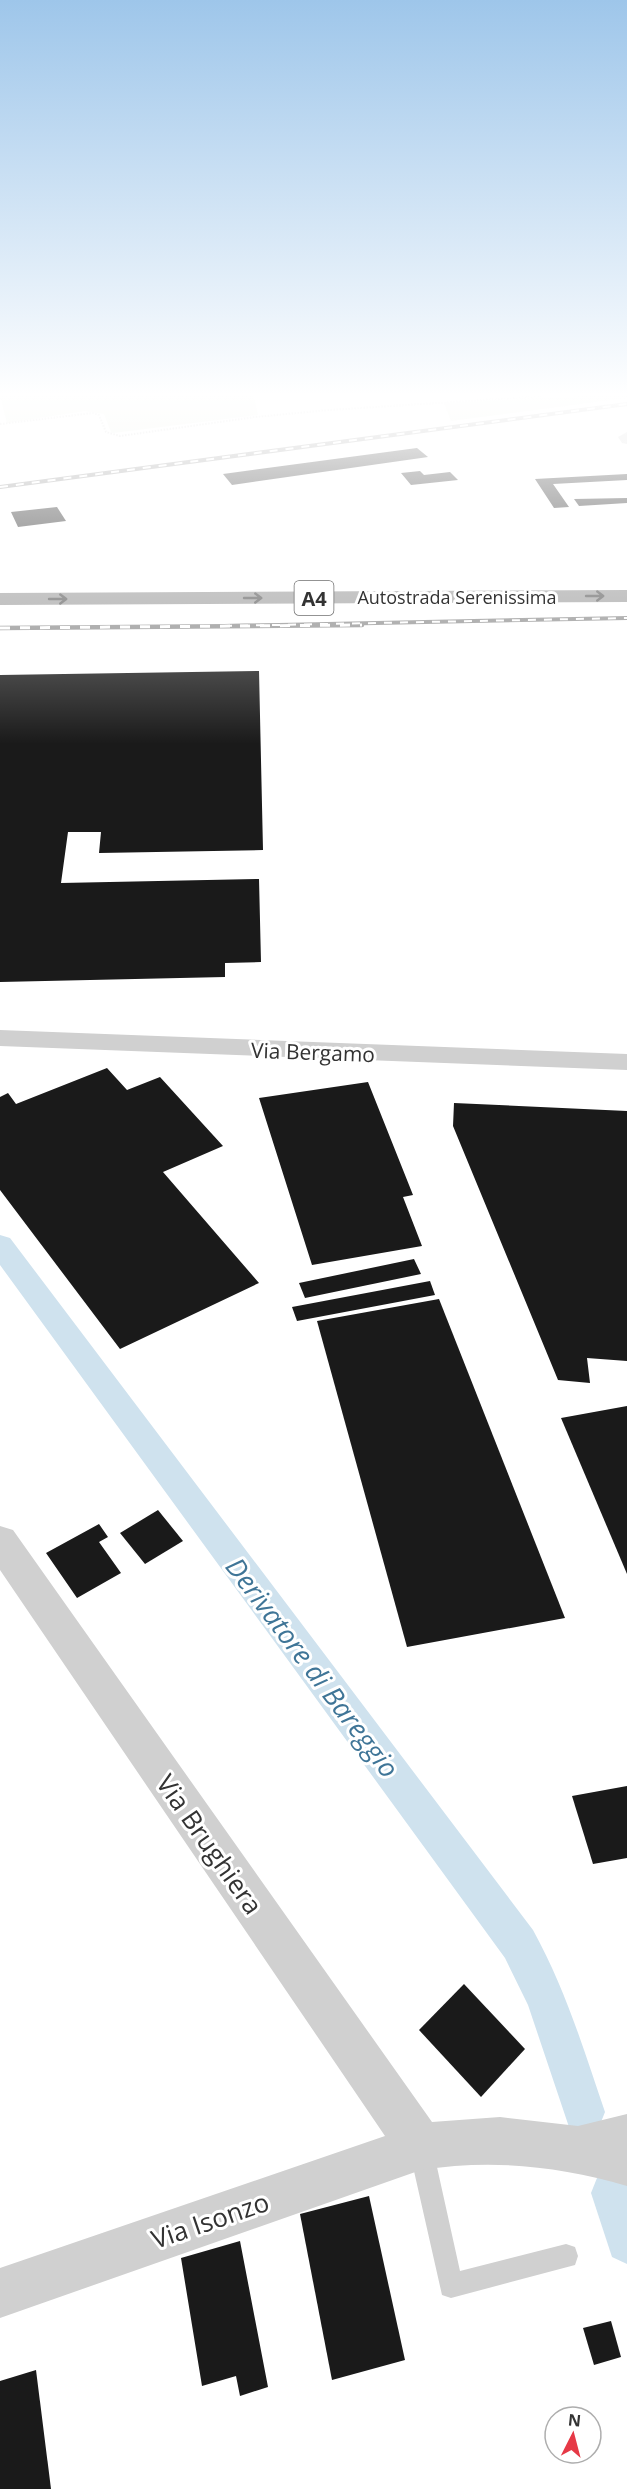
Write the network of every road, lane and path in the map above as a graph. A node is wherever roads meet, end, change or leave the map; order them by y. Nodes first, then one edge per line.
1 (627, 580) edge
2 (0, 581) edge
3 (627, 596) edge
4 (0, 599) edge
5 (0, 1038) edge
6 (627, 1062) edge
7 (0, 1541) edge
8 (627, 2137) edge
9 (421, 2146) junction
10 (581, 2148) junction
11 (627, 2162) edge
12 (566, 2256) dead end
13 (0, 2293) edge

1 - 2 highway, Autostrada Serenissima / A4
4 -> 3 highway, Autostrada Serenissima / A4
5 - 6 street, Via Bergamo
7 - 9 street, Via Brughiera
8 - 10 street
9 - 10 street, Via Isonzo
9 - 12 lane
9 - 13 street, Via Isonzo
10 - 11 street

